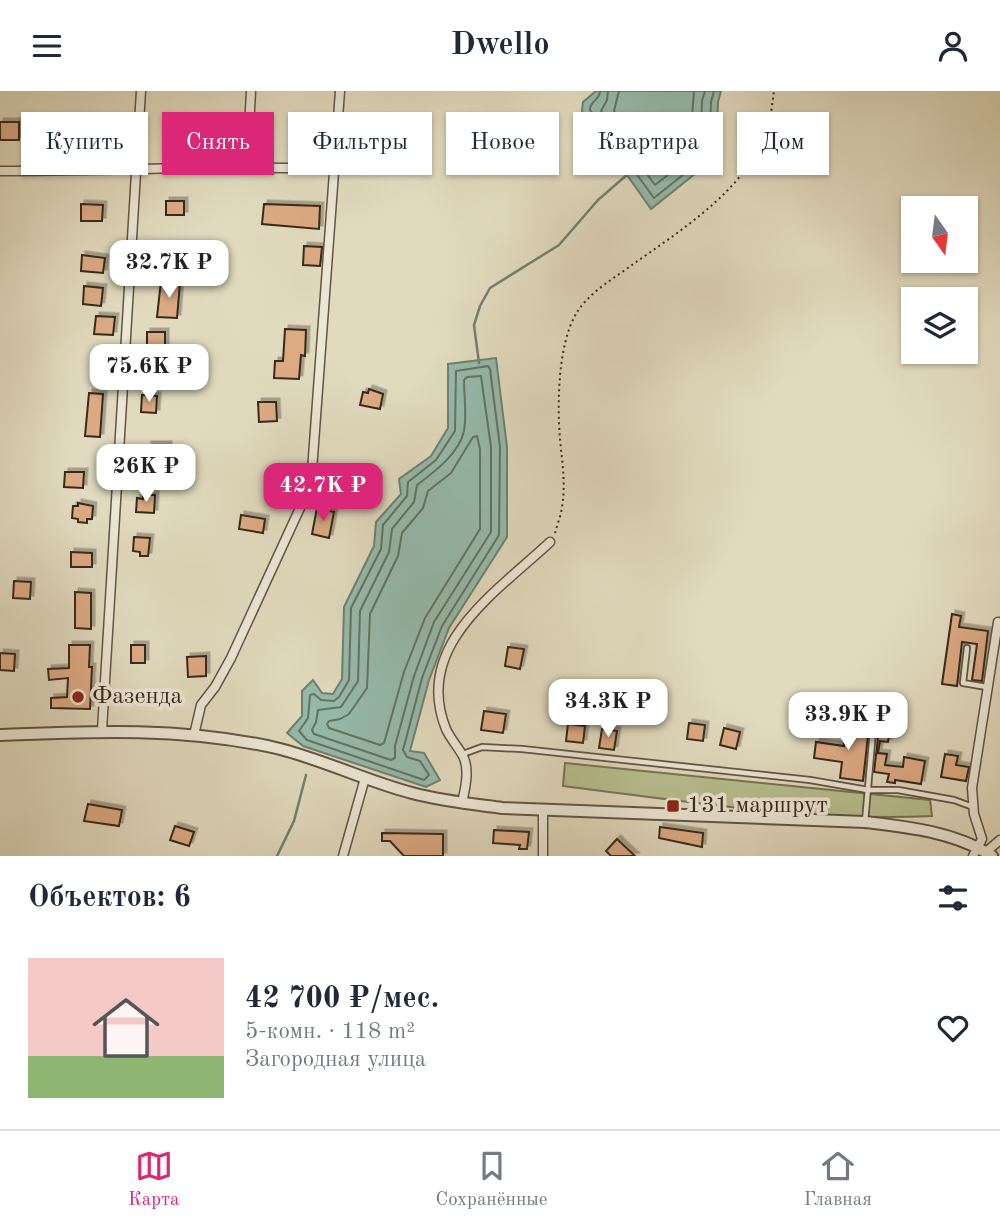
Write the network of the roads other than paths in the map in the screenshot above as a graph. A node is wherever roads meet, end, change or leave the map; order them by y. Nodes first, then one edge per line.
1 (141, 91) edge
2 (251, 91) edge
3 (340, 91) edge
4 (140, 112) edge
5 (250, 112) edge
6 (339, 112) edge
7 (0, 171) edge
8 (21, 171) edge
9 (137, 175) edge
10 (335, 175) edge
11 (550, 543) road end
12 (998, 622) dead end
13 (967, 648) dead end
14 (988, 687) junction
15 (876, 697) dead end
16 (102, 730) junction
17 (0, 734) edge
18 (194, 735) junction
19 (462, 755) junction
20 (365, 778) junction
21 (868, 790) junction
22 (462, 803) junction
23 (973, 807) junction
24 (543, 810) junction
25 (865, 822) junction
26 (1000, 840) edge
27 (982, 853) edge
28 (343, 856) edge
29 (543, 856) edge

1 - 4 street
2 - 5 street
3 - 6 street
7 - 8 street
9 - 16 street
10 - 18 street
11 - 19 street
12 - 14 street
13 - 14 lane
14 - 23 street
15 - 21 lane
16 - 17 street
16 - 18 street
18 - 20 street
19 - 21 lane
19 - 22 street
20 - 22 street
20 - 28 street
21 - 23 lane
21 - 25 lane
22 - 24 street
23 - 27 street
24 - 25 street
24 - 29 street
25 - 27 street
26 - 27 street

